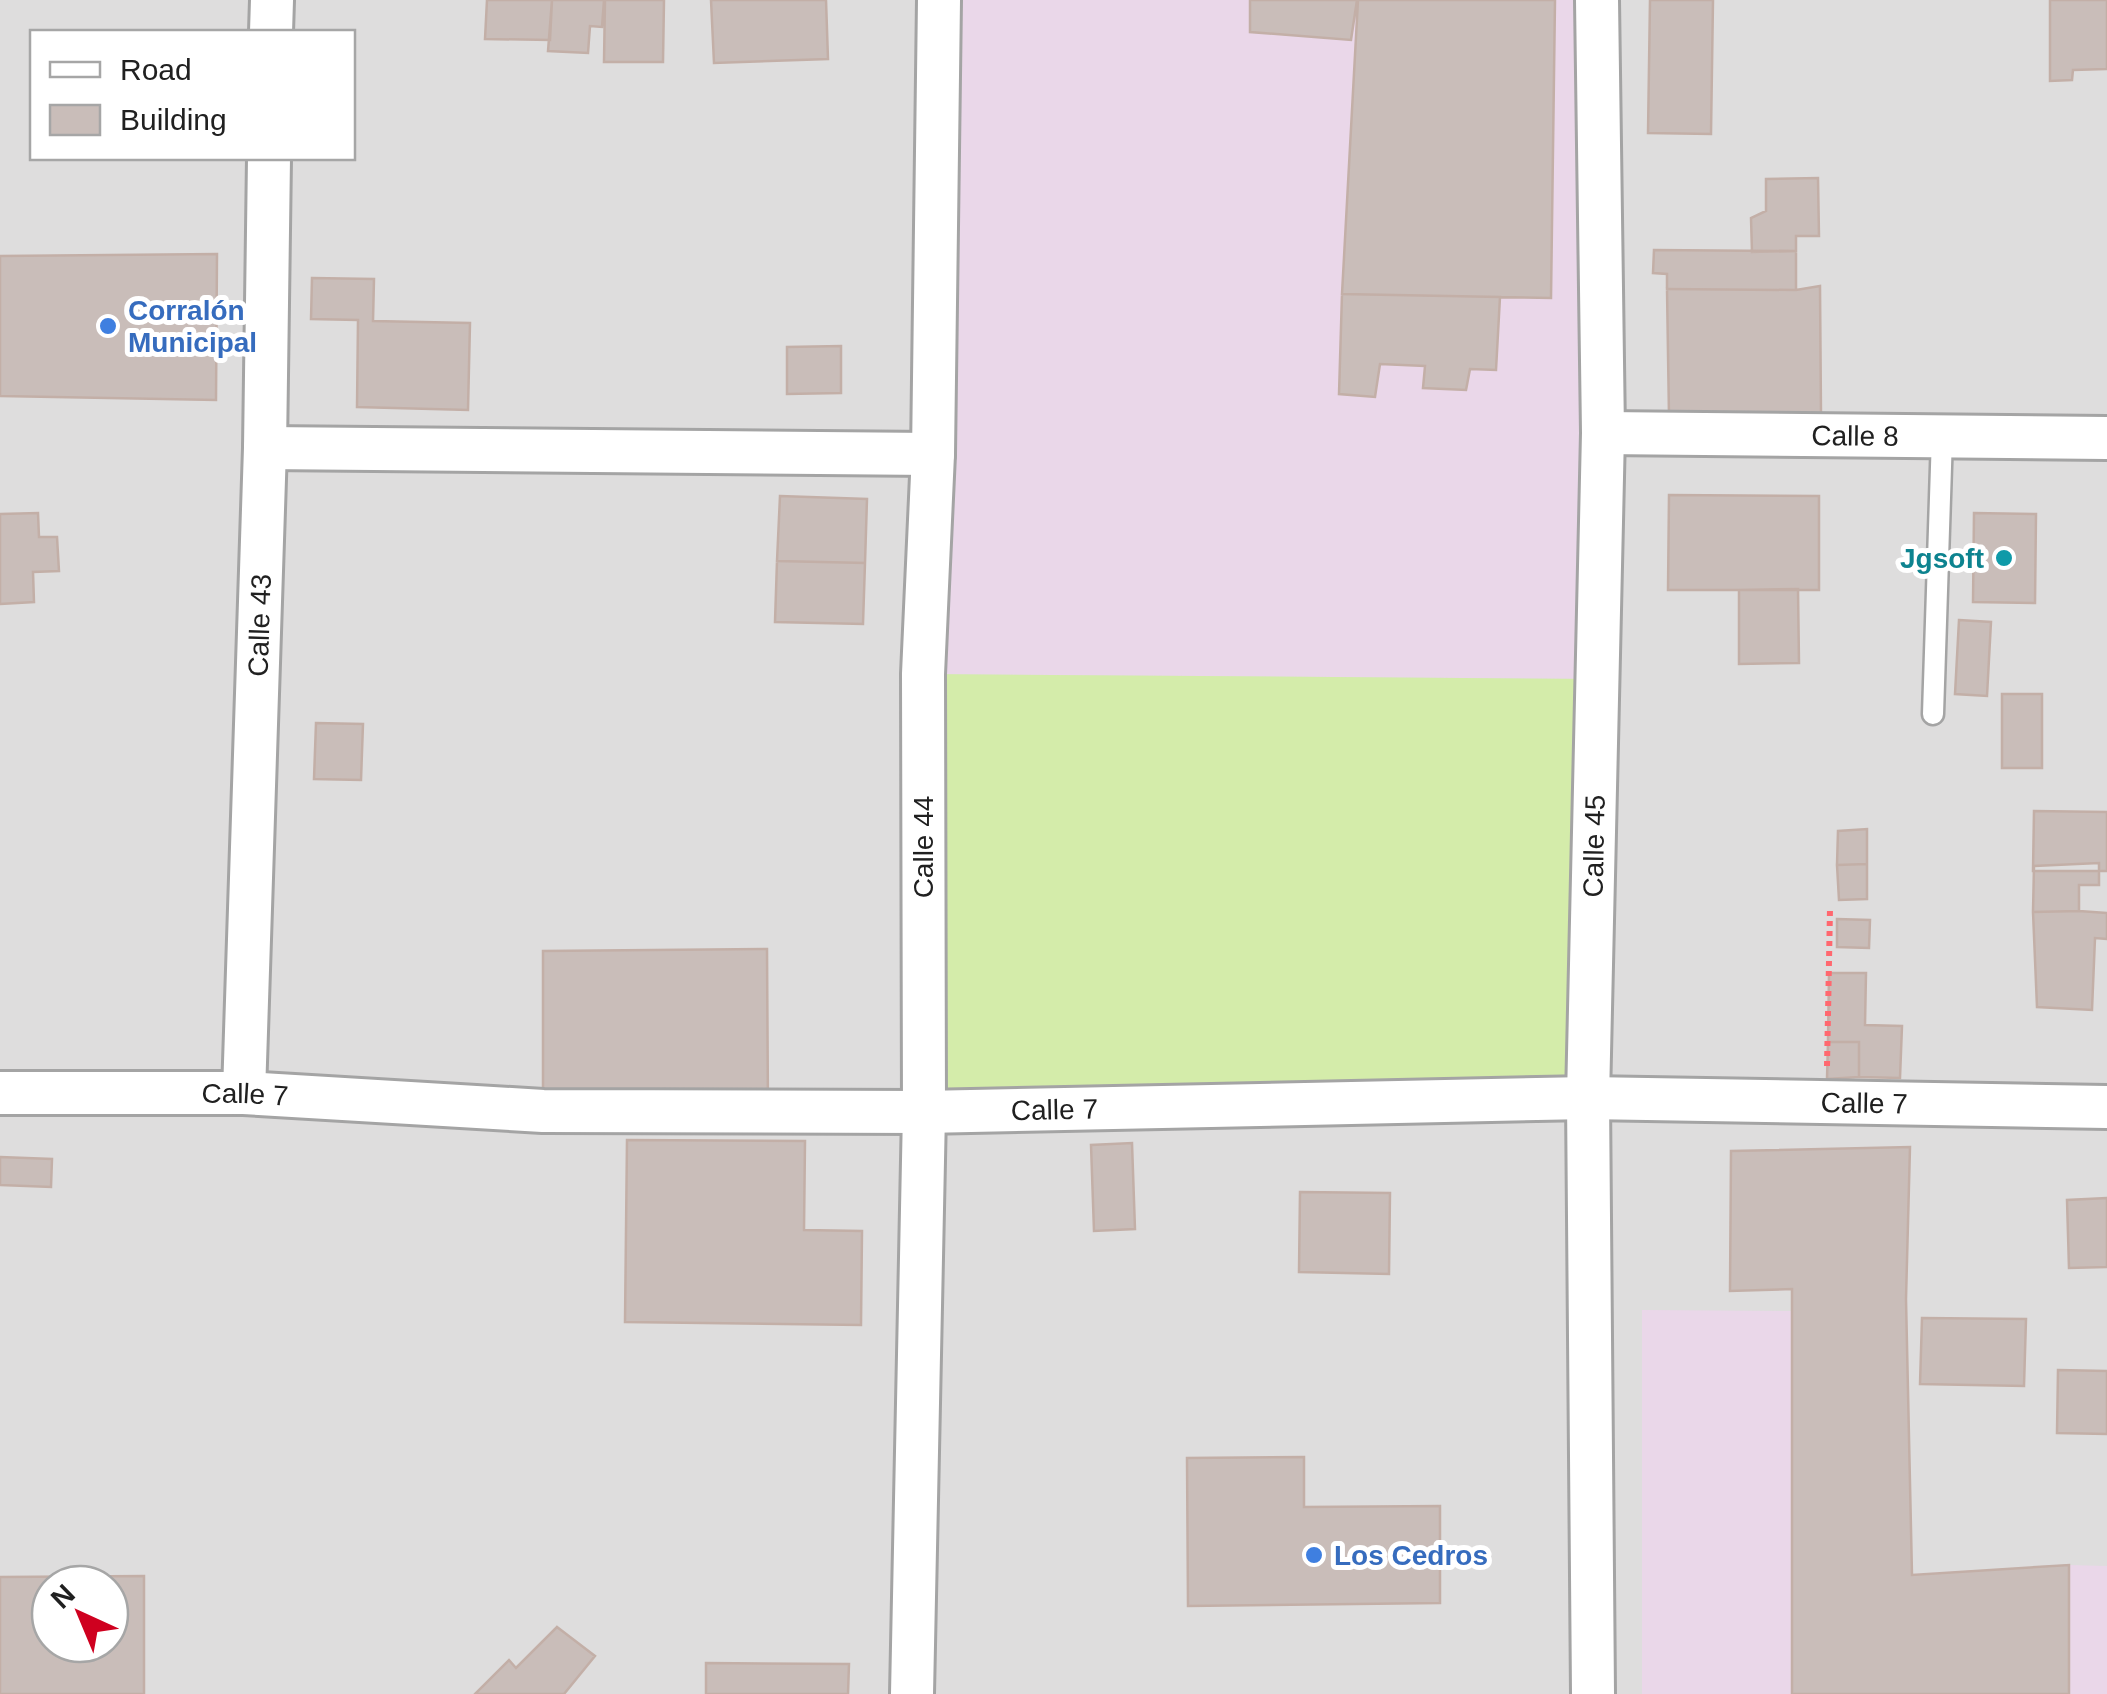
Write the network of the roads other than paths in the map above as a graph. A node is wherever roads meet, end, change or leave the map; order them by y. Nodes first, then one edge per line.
1 (272, 0) edge
2 (939, 0) edge
3 (1597, 0) edge
4 (271, 30) edge
5 (270, 160) edge
6 (1603, 433) junction
7 (1942, 436) junction
8 (2107, 438) edge
9 (266, 448) junction
10 (933, 454) junction
11 (1932, 714) dead end
12 (0, 1092) edge
13 (244, 1093) junction
14 (1588, 1098) junction
15 (2107, 1107) edge
16 (924, 1112) junction
17 (912, 1694) edge
18 (1593, 1694) edge

1 - 4 street
2 - 10 street, Calle 44
3 - 6 street, Calle 45
5 - 9 street, Calle 43
6 - 7 street, Calle 8
6 - 14 street, Calle 45
7 - 8 street, Calle 8
7 - 11 lane
9 - 10 street
9 - 13 street, Calle 43
10 - 16 street, Calle 44
12 - 13 street, Calle 7
13 - 16 street, Calle 7
14 - 15 street, Calle 7
14 - 16 street, Calle 7
14 - 18 street, Calle 45
16 - 17 street, Calle 44

